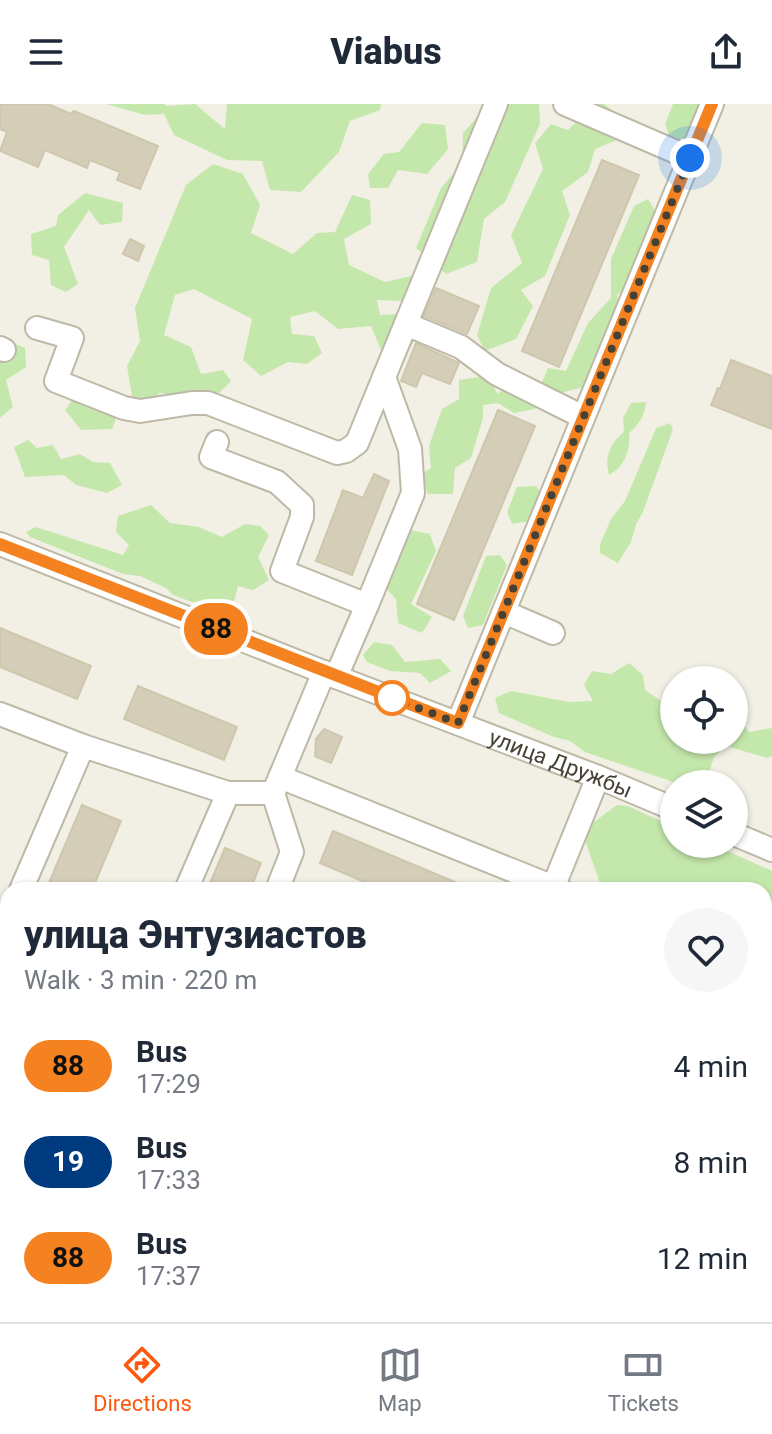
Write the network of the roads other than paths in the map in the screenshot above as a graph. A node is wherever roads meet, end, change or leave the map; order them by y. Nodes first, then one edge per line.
1 (496, 104) edge
2 (565, 104) edge
3 (712, 104) edge
4 (690, 158) junction
5 (406, 324) junction
6 (37, 328) dead end
7 (384, 377) junction
8 (583, 417) junction
9 (217, 442) dead end
10 (0, 544) edge
11 (367, 605) junction
12 (504, 612) junction
13 (553, 633) dead end
14 (330, 674) junction
15 (0, 714) edge
16 (458, 723) junction
17 (83, 746) junction
18 (598, 777) junction
19 (276, 785) junction
20 (228, 793) junction
21 (660, 803) edge
22 (748, 840) edge
23 (772, 850) edge
24 (24, 882) edge
25 (189, 882) edge
26 (280, 882) edge
27 (536, 882) edge
28 (558, 882) edge

1 - 5 street
2 - 4 street
3 - 4 street
4 - 8 street
5 - 7 street
5 - 8 street
6 - 7 street
7 - 11 street
8 - 12 street
9 - 11 street
10 - 14 street, улица Дружбы
11 - 14 street
12 - 13 street
12 - 16 street
14 - 16 street, улица Дружбы
14 - 19 street
15 - 17 street
16 - 18 street, улица Дружбы
17 - 20 street
17 - 24 street
18 - 21 street, улица Дружбы
18 - 28 street
19 - 20 street
19 - 26 street
19 - 27 street
20 - 25 street
22 - 23 street

